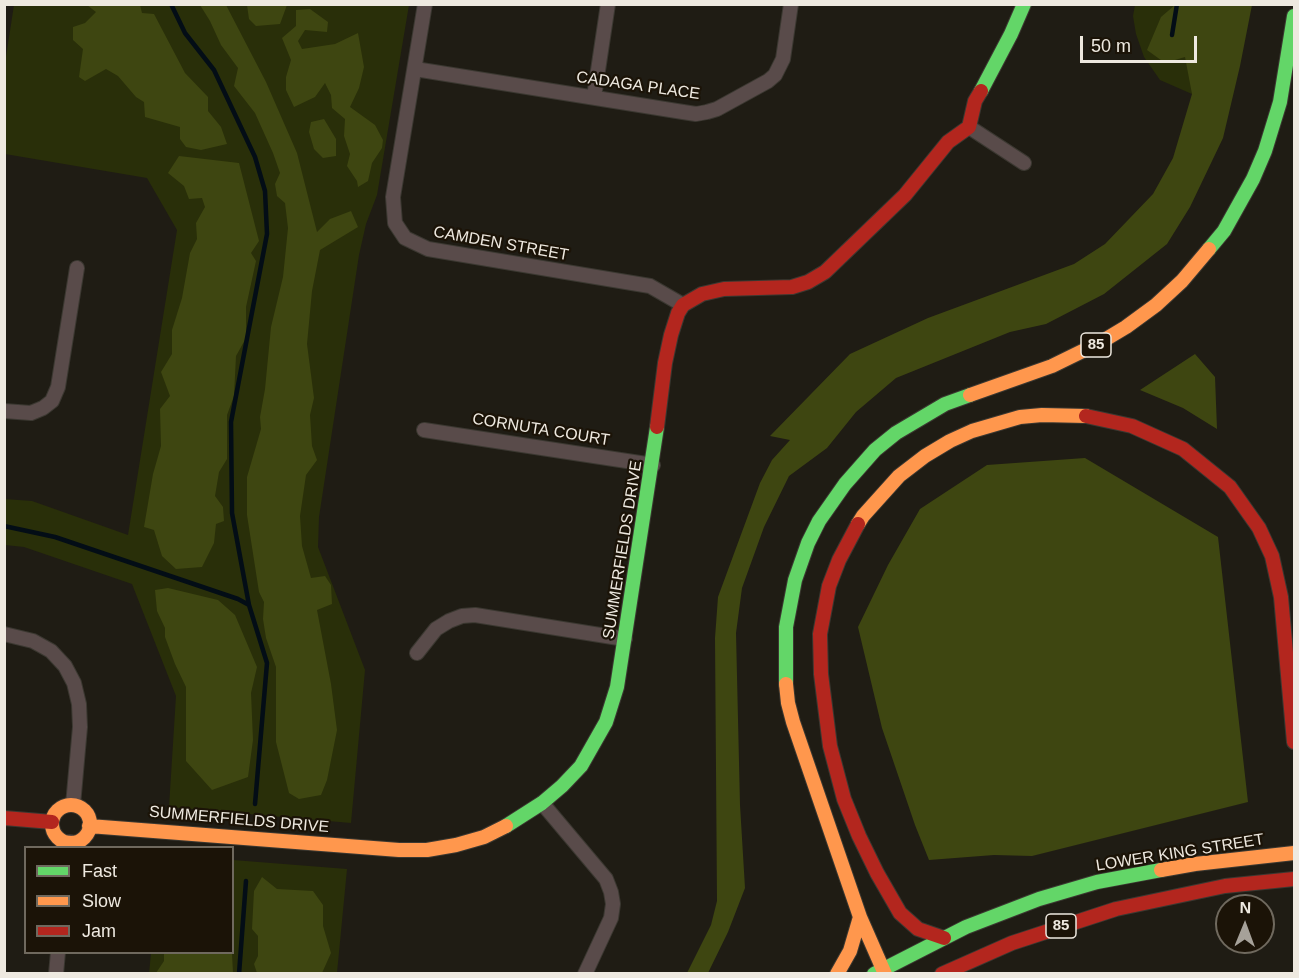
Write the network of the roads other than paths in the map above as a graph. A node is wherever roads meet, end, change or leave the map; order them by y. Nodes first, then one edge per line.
1 (425, 4) edge
2 (608, 4) edge
3 (791, 4) edge
4 (1024, 4) edge
5 (1294, 16) edge
6 (415, 69) junction
7 (594, 97) junction
8 (969, 127) junction
9 (1024, 163) dead end
10 (78, 268) dead end
11 (683, 305) junction
12 (4, 411) edge
13 (424, 430) dead end
14 (653, 465) junction
15 (4, 634) edge
16 (626, 639) junction
17 (417, 653) dead end
18 (1294, 742) edge
19 (542, 803) junction
20 (73, 805) junction
21 (4, 818) edge
22 (52, 822) junction
23 (89, 826) junction
24 (70, 845) edge
25 (1290, 854) edge
26 (1291, 879) edge
27 (860, 917) junction
28 (944, 938) junction
29 (58, 954) edge
30 (880, 972) edge
31 (56, 974) edge
32 (585, 974) edge
33 (837, 974) edge
34 (942, 974) edge

1 - 6 street, CAMDEN STREET
2 - 7 street
3 - 7 street, CADAGA PLACE
4 - 8 main road
5 - 27 main road, 85
6 - 7 street, CADAGA PLACE
6 - 11 street, CAMDEN STREET
8 - 9 street
8 - 11 main road
10 - 12 street
11 - 14 main road, SUMMERFIELDS DRIVE
13 - 14 street, CORNUTA COURT
14 - 16 main road, SUMMERFIELDS DRIVE
15 - 20 street
16 - 17 street
16 - 19 main road, SUMMERFIELDS DRIVE
18 - 28 main road
19 - 23 main road, SUMMERFIELDS DRIVE
19 - 32 street
20 - 22 main road
20 - 23 main road
21 - 22 main road
22 - 24 main road
23 - 24 main road
25 - 28 main road, LOWER KING STREET
26 - 34 main road, 85
27 - 30 main road, 85
27 - 33 main road
28 - 30 main road, LOWER KING STREET
29 - 31 street

